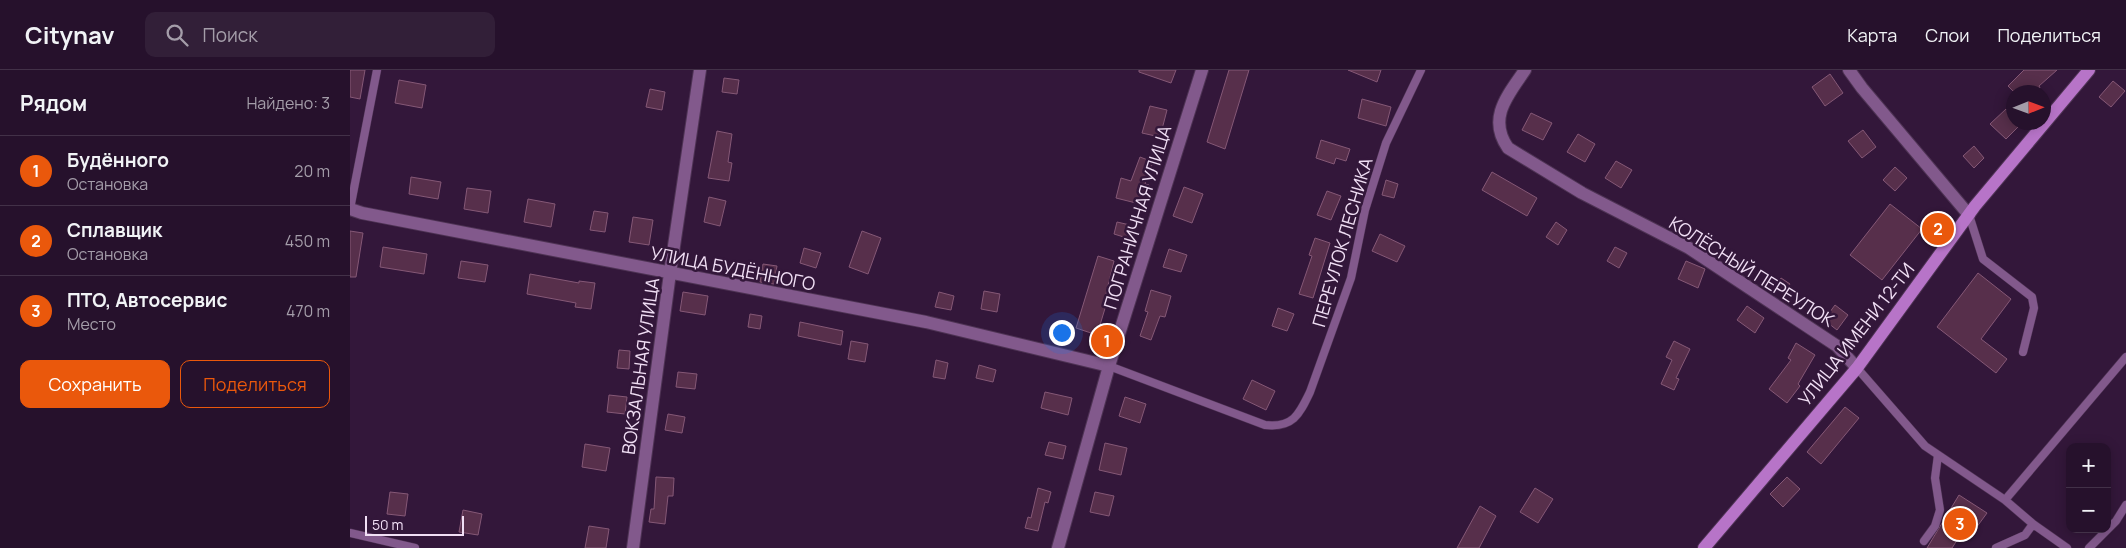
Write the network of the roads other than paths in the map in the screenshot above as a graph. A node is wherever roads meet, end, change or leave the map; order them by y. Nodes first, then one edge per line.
1 (378, 70) edge
2 (700, 70) edge
3 (1202, 70) edge
4 (1421, 70) edge
5 (1525, 70) edge
6 (1849, 70) edge
7 (2088, 70) edge
8 (350, 209) edge
9 (1969, 215) junction
10 (670, 273) junction
11 (2023, 352) dead end
12 (2126, 357) edge
13 (1109, 366) junction
14 (1857, 368) junction
15 (1938, 455) junction
16 (2005, 500) junction
17 (2126, 505) edge
18 (2033, 524) junction
19 (350, 533) edge
20 (1924, 541) dead end
21 (415, 548) edge
22 (633, 548) edge
23 (1058, 548) edge
24 (1704, 548) edge
25 (1996, 548) edge
26 (2067, 548) edge
27 (2089, 548) edge

1 - 8 lane
2 - 10 street, ВОКЗАЛЬНАЯ УЛИЦА
3 - 13 street, ПОГРАНИЧНАЯ УЛИЦА
4 - 13 lane, ПЕРЕУЛОК ЛЕСНИКА
5 - 14 street, КОЛЁСНЫЙ ПЕРЕУЛОК
6 - 9 street
7 - 9 main road, УЛИЦА ИМЕНИ 12-ТИ
8 - 10 street, УЛИЦА БУДЁННОГО
9 - 11 lane
9 - 14 main road, УЛИЦА ИМЕНИ 12-ТИ
10 - 13 street, УЛИЦА БУДЁННОГО
10 - 22 street, ВОКЗАЛЬНАЯ УЛИЦА
12 - 16 lane
13 - 23 street, ПОГРАНИЧНАЯ УЛИЦА
14 - 15 lane, КОЛЁСНЫЙ ПЕРЕУЛОК
14 - 24 main road, УЛИЦА ИМЕНИ 12-ТИ
15 - 16 lane, КОЛЁСНЫЙ ПЕРЕУЛОК
15 - 20 lane
16 - 18 lane, КОЛЁСНЫЙ ПЕРЕУЛОК
17 - 27 lane
18 - 25 lane
18 - 26 lane, КОЛЁСНЫЙ ПЕРЕУЛОК
19 - 21 lane

